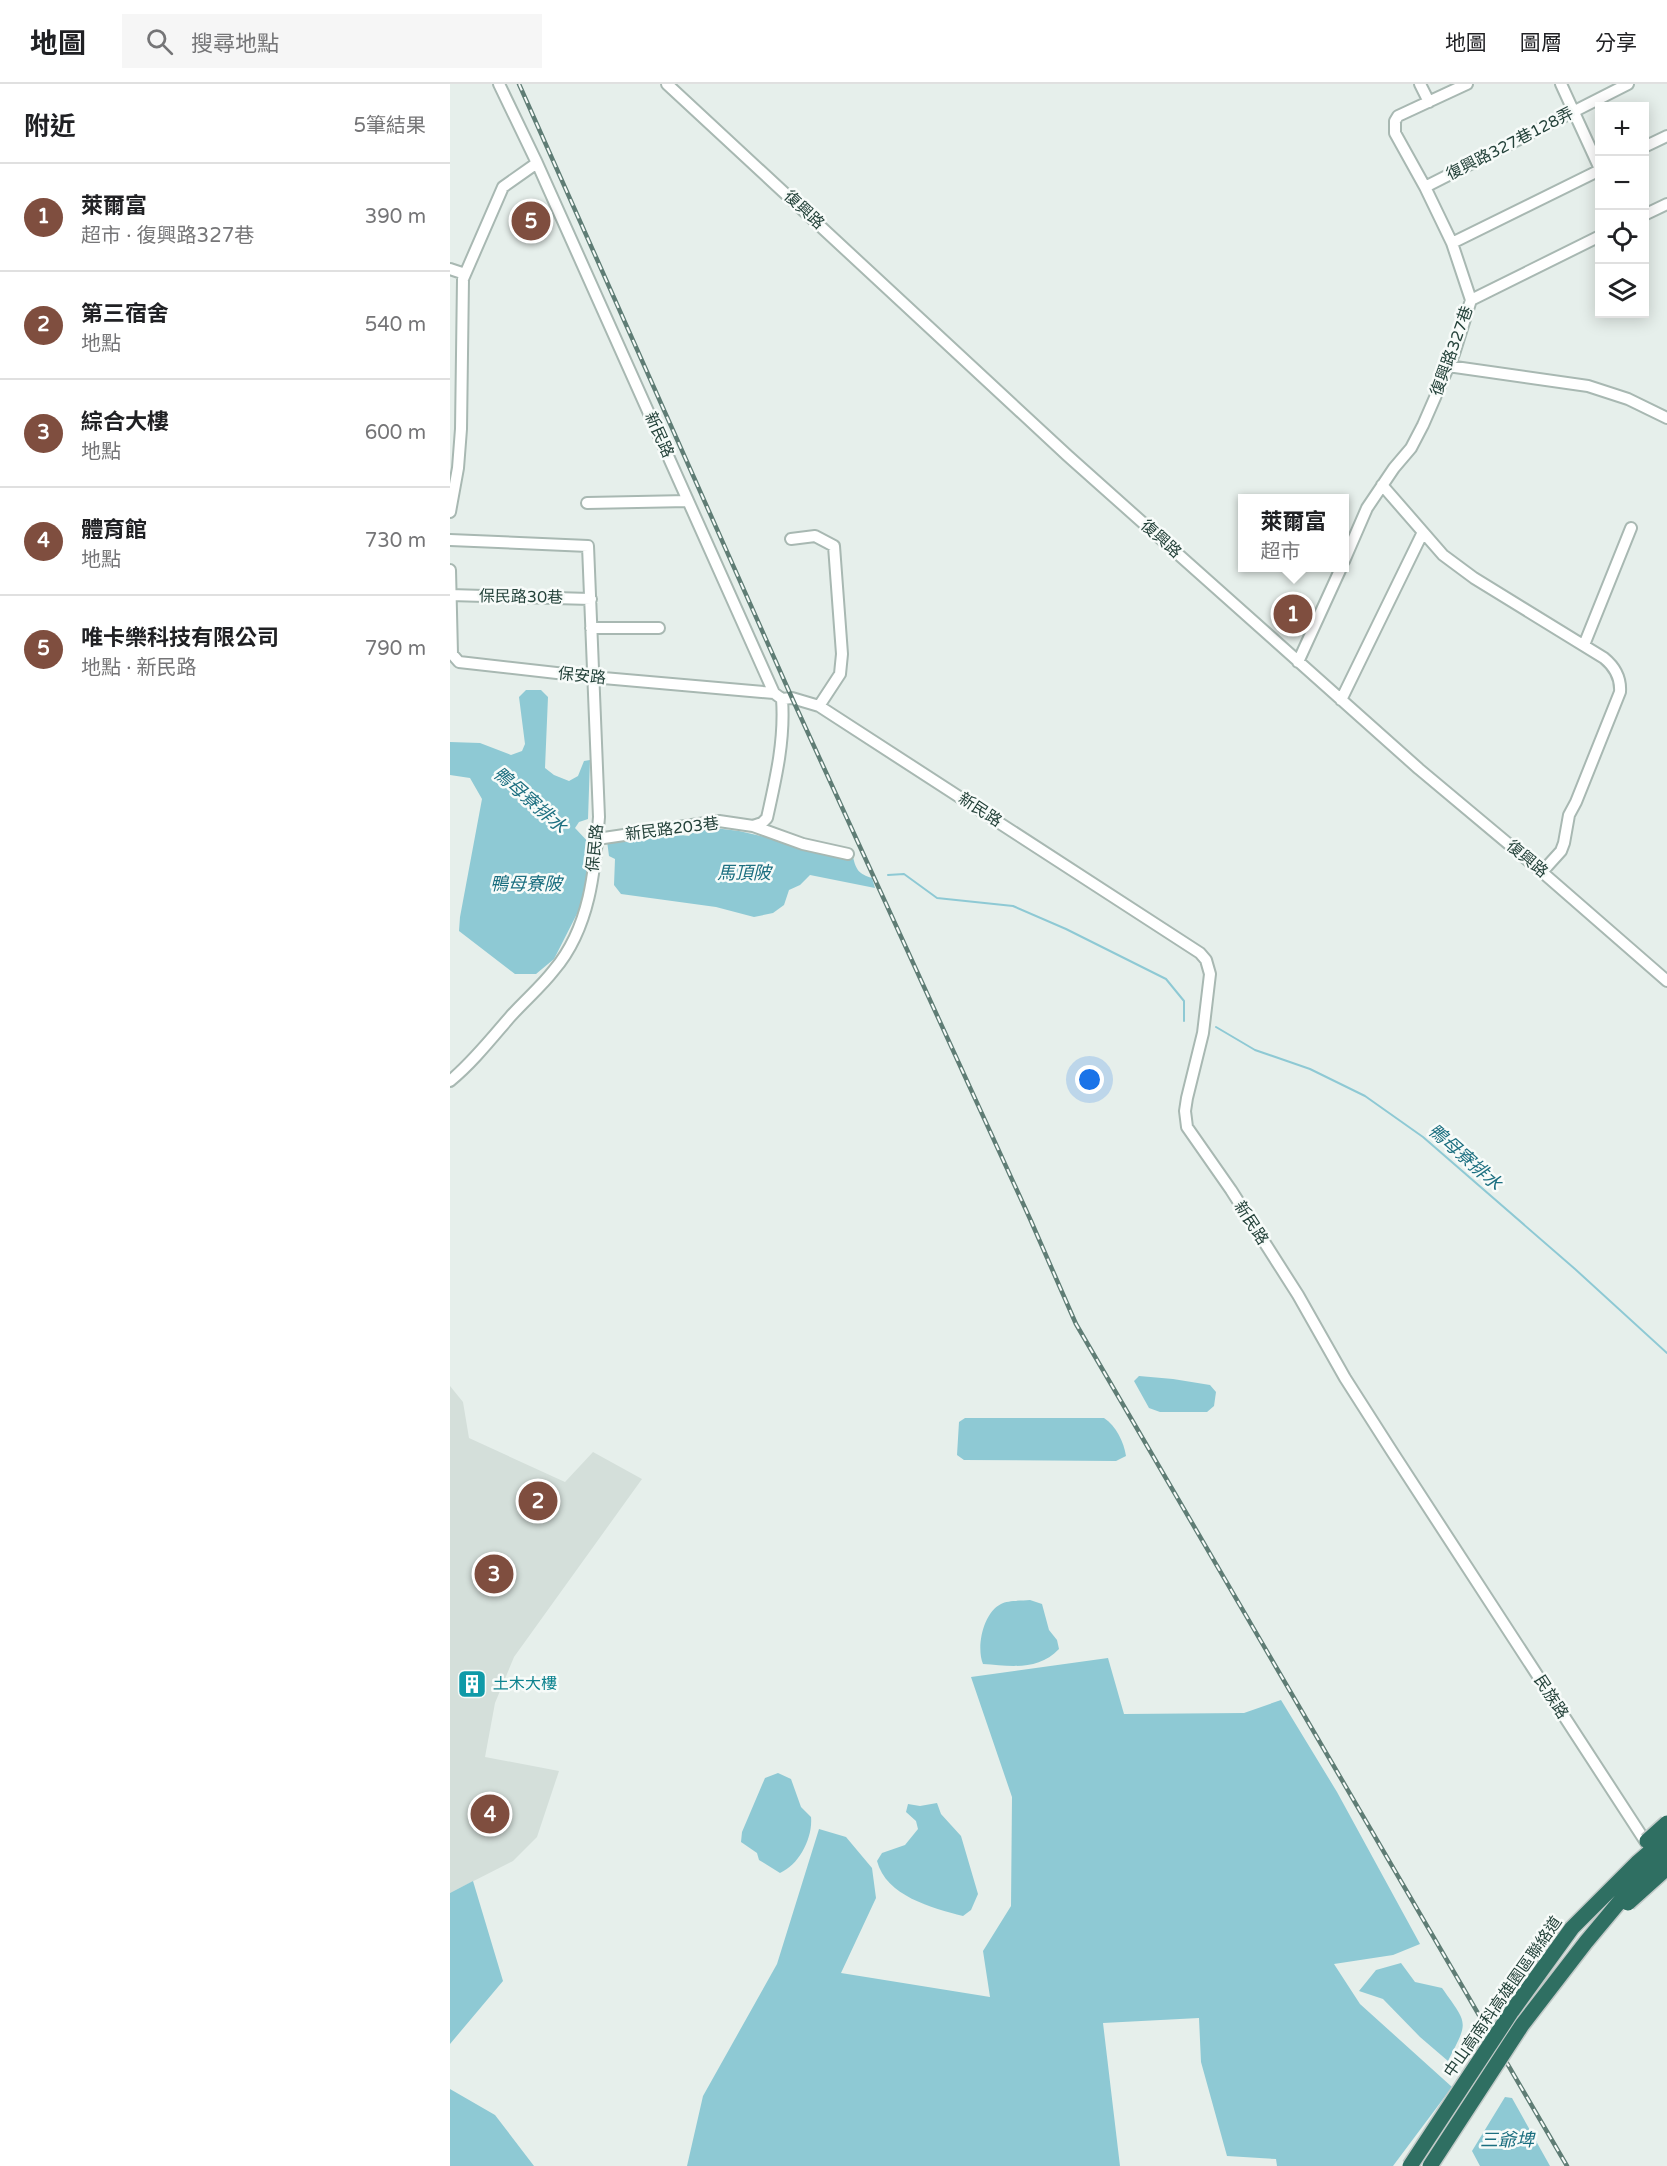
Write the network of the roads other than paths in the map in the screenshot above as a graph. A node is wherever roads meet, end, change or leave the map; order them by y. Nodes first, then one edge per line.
1 (499, 84) edge
2 (667, 84) edge
3 (1420, 84) edge
4 (1467, 84) edge
5 (1561, 84) edge
6 (1628, 84) edge
7 (1429, 102) junction
8 (1574, 111) junction
9 (1667, 136) edge
10 (1649, 145) edge
11 (1595, 160) edge
12 (537, 163) junction
13 (1595, 171) edge
14 (1425, 187) junction
15 (1667, 204) edge
16 (1649, 213) edge
17 (1595, 238) edge
18 (1452, 243) junction
19 (450, 269) edge
20 (465, 274) junction
21 (1471, 300) junction
22 (1448, 366) junction
23 (1667, 418) edge
24 (1382, 484) junction
25 (688, 501) junction
26 (587, 503) dead end
27 (450, 513) edge
28 (1631, 528) dead end
29 (1423, 532) junction
30 (790, 539) dead end
31 (450, 540) edge
32 (1349, 549) edge
33 (450, 570) edge
34 (1339, 572) edge
35 (450, 595) edge
36 (591, 599) junction
37 (591, 628) junction
38 (659, 628) dead end
39 (1584, 645) junction
40 (1298, 662) junction
41 (592, 677) junction
42 (778, 696) junction
43 (1341, 700) junction
44 (819, 706) junction
45 (753, 826) junction
46 (597, 839) junction
47 (848, 854) dead end
48 (1542, 872) junction
49 (1667, 981) edge
50 (450, 1081) edge
51 (1437, 1519) joint
52 (1667, 1823) edge
53 (1667, 1837) edge
54 (1667, 1852) edge
55 (1667, 1868) edge
56 (1667, 1875) edge
57 (1572, 1928) junction
58 (1586, 1942) junction
59 (1410, 2166) edge
60 (1430, 2166) edge

1 - 12 street, 新民路
2 - 40 street, 復興路
3 - 7 street
4 - 7 street, 復興路327巷
5 - 8 street
6 - 8 street, 復興路327巷128弄
7 - 14 street, 復興路327巷
8 - 11 street
8 - 14 street, 復興路327巷128弄
9 - 10 street
12 - 20 street
12 - 25 street, 新民路
13 - 18 street
14 - 18 street, 復興路327巷
15 - 16 street
17 - 21 street
18 - 21 street, 復興路327巷
19 - 20 street
20 - 27 street
21 - 22 street, 復興路327巷
22 - 23 street
22 - 24 street, 復興路327巷
24 - 29 street
24 - 32 street, 復興路327巷
25 - 26 street
25 - 42 street, 新民路
28 - 39 street
29 - 39 street
29 - 43 street
30 - 44 street
31 - 36 street, 保民路
33 - 35 street, 保安路
34 - 40 street
35 - 36 street, 保民路30巷
35 - 41 street, 保安路
36 - 37 street, 保民路
37 - 38 street
37 - 41 street, 保民路
39 - 48 street
40 - 43 street, 復興路
41 - 42 street, 保安路
41 - 46 street, 保民路
42 - 44 street, 新民路
42 - 45 street
43 - 48 street, 復興路
44 - 51 street, 新民路
45 - 46 street, 新民路203巷
45 - 47 street, 新民路203巷
46 - 50 street, 保民路
48 - 49 street, 復興路
51 - 56 street, 民族路
52 - 57 highway, bridge
53 - 57 highway, 中山高南科高雄園區聯絡道, bridge
54 - 58 highway, 中山高南科高雄園區聯絡道, bridge
55 - 58 highway, bridge
57 - 59 highway, 中山高南科高雄園區聯絡道, bridge
58 - 60 highway, 中山高南科高雄園區聯絡道, bridge

